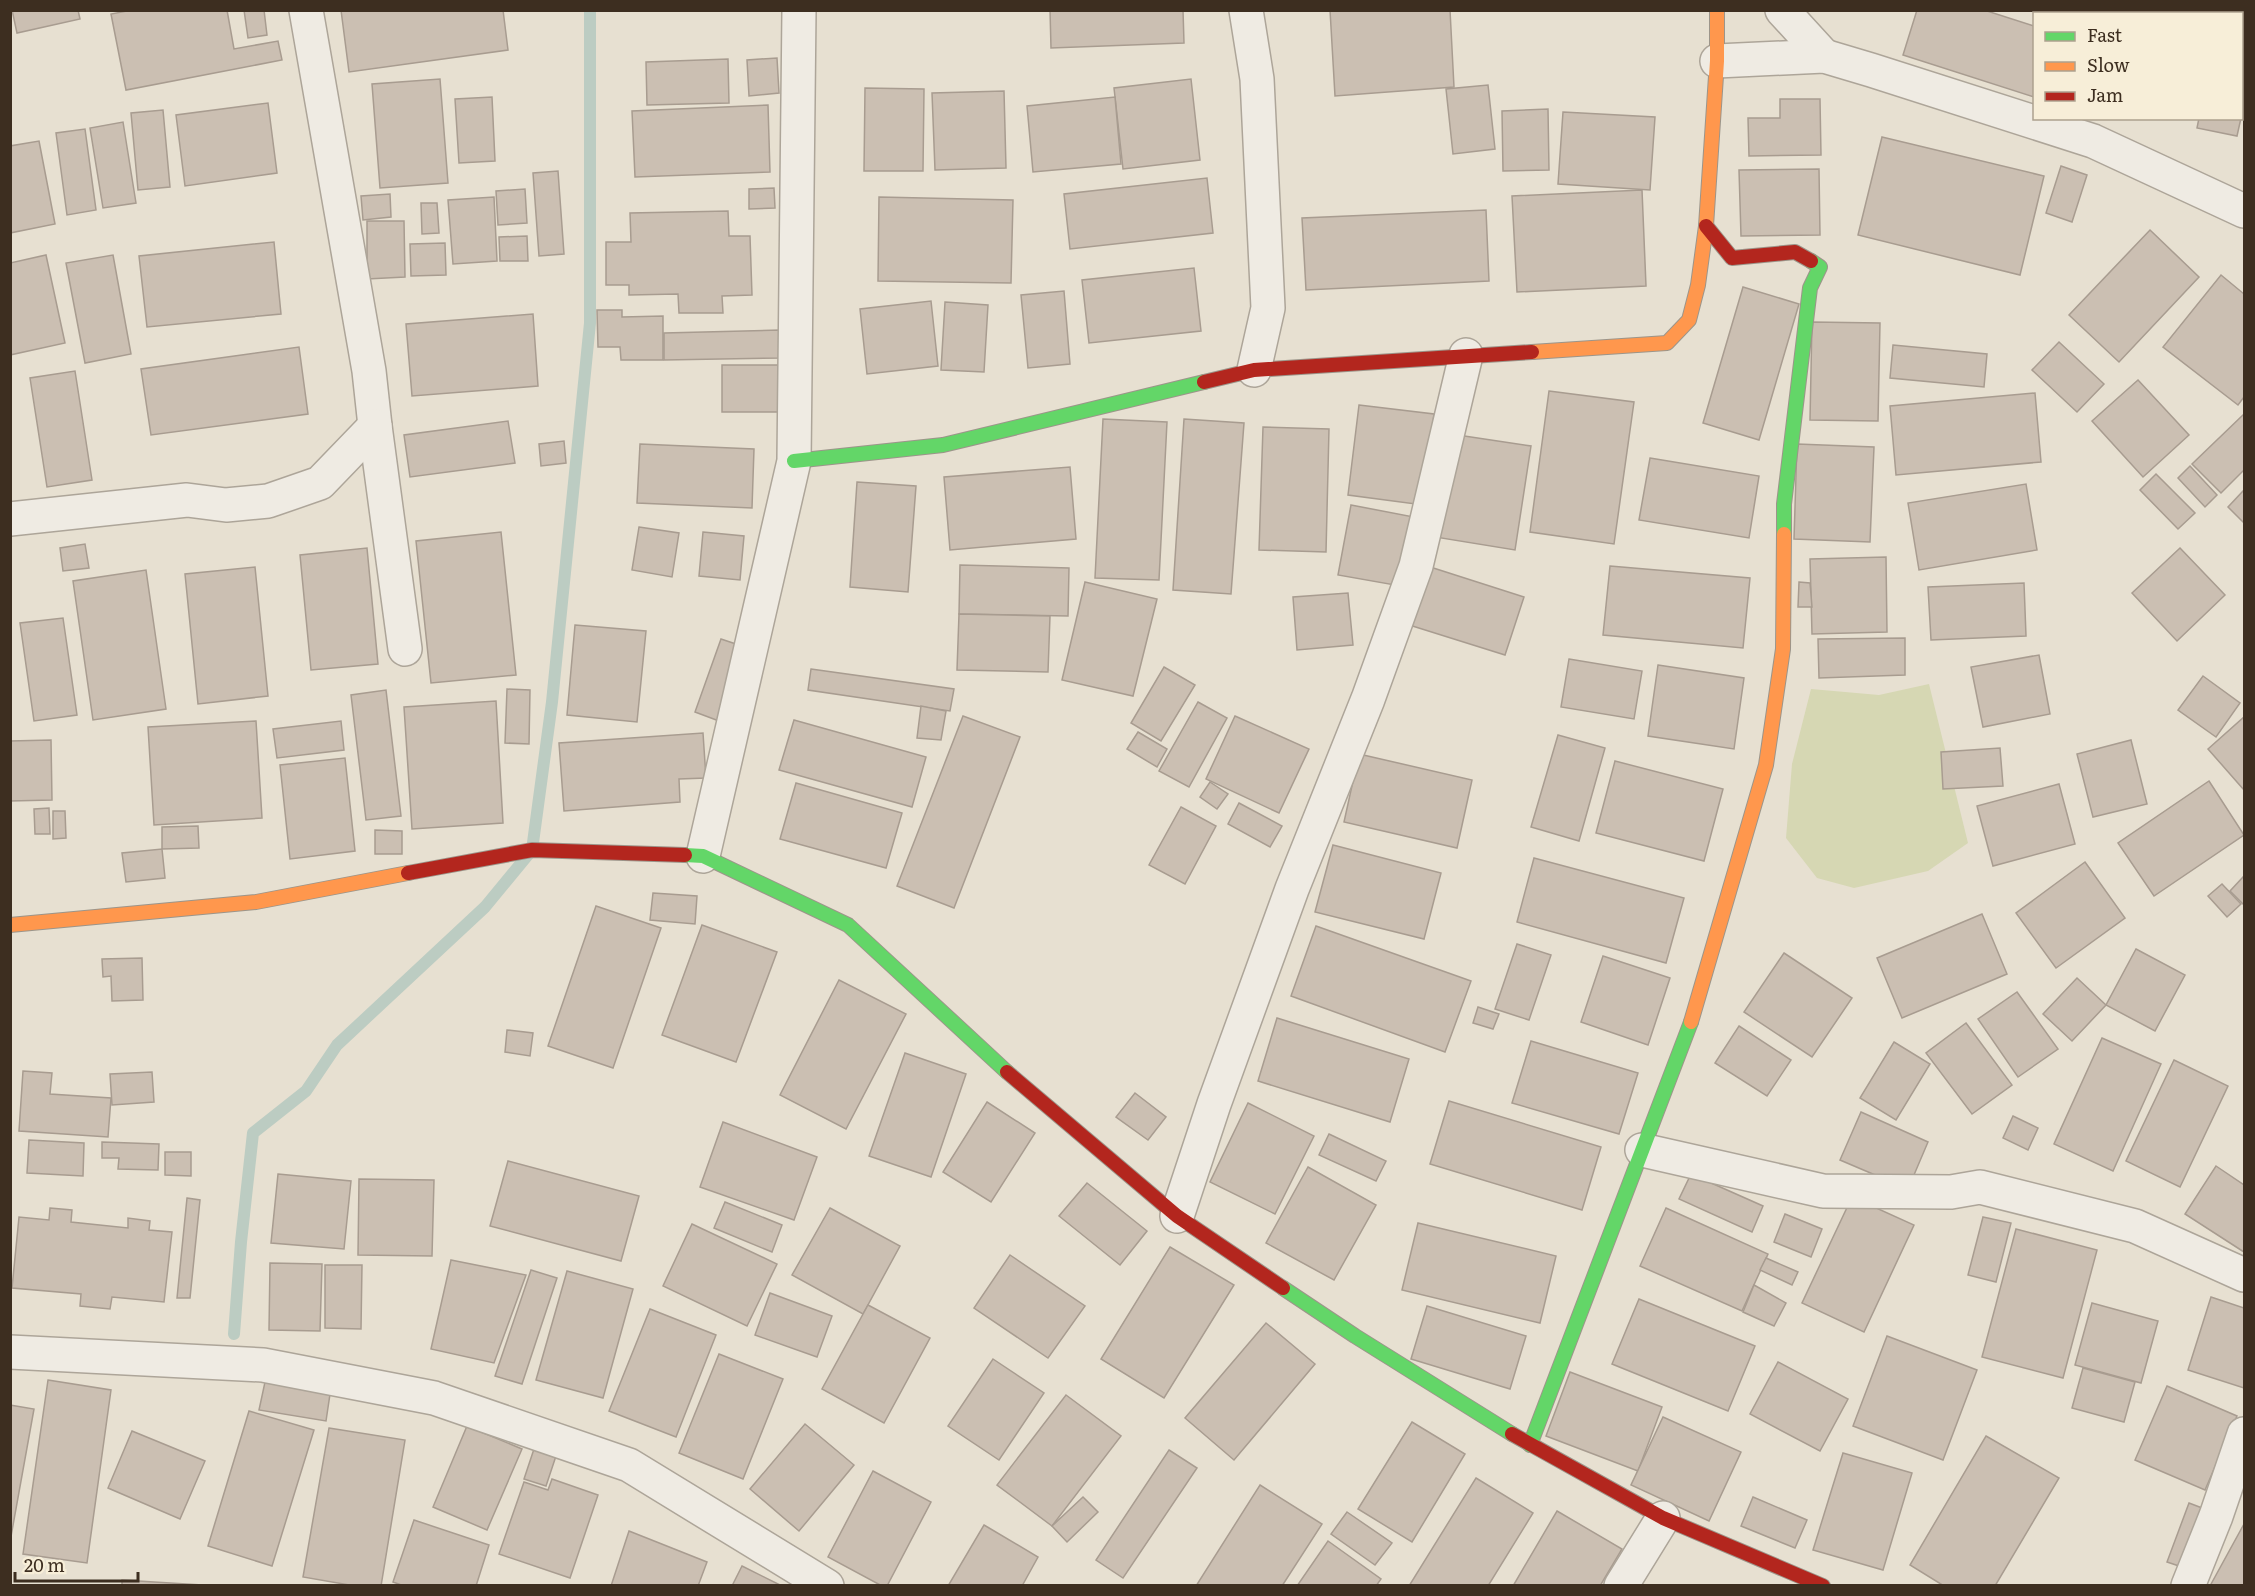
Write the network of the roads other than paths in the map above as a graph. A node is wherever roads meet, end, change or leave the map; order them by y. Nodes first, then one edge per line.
1 (306, 10) edge
2 (799, 10) edge
3 (1246, 10) edge
4 (1717, 10) edge
5 (1782, 10) edge
6 (1824, 56) junction
7 (1717, 61) junction
8 (2033, 113) edge
9 (2059, 120) edge
10 (2096, 130) edge
11 (2244, 211) edge
12 (1706, 226) junction
13 (1466, 356) junction
14 (1254, 370) junction
15 (375, 426) junction
16 (794, 461) junction
17 (10, 519) edge
18 (405, 649) dead end
19 (703, 856) junction
20 (10, 925) edge
21 (1642, 1150) junction
22 (1178, 1216) junction
23 (2244, 1275) edge
24 (10, 1352) edge
25 (2244, 1434) edge
26 (1530, 1445) junction
27 (1663, 1518) junction
28 (827, 1586) edge
29 (1620, 1586) edge
30 (1823, 1586) edge
31 (2188, 1586) edge

1 - 15 street
2 - 16 street
3 - 14 street
4 - 7 street
5 - 6 street
6 - 7 street
6 - 8 street
7 - 12 street
9 - 10 street
10 - 11 street
12 - 13 street
12 - 21 street
13 - 14 street
13 - 22 street
14 - 16 street
15 - 17 street
15 - 18 street
16 - 19 street
19 - 20 street
19 - 22 street
21 - 23 street
21 - 26 street
22 - 26 street
24 - 28 street
25 - 31 street
26 - 27 street
27 - 29 street
27 - 30 street

